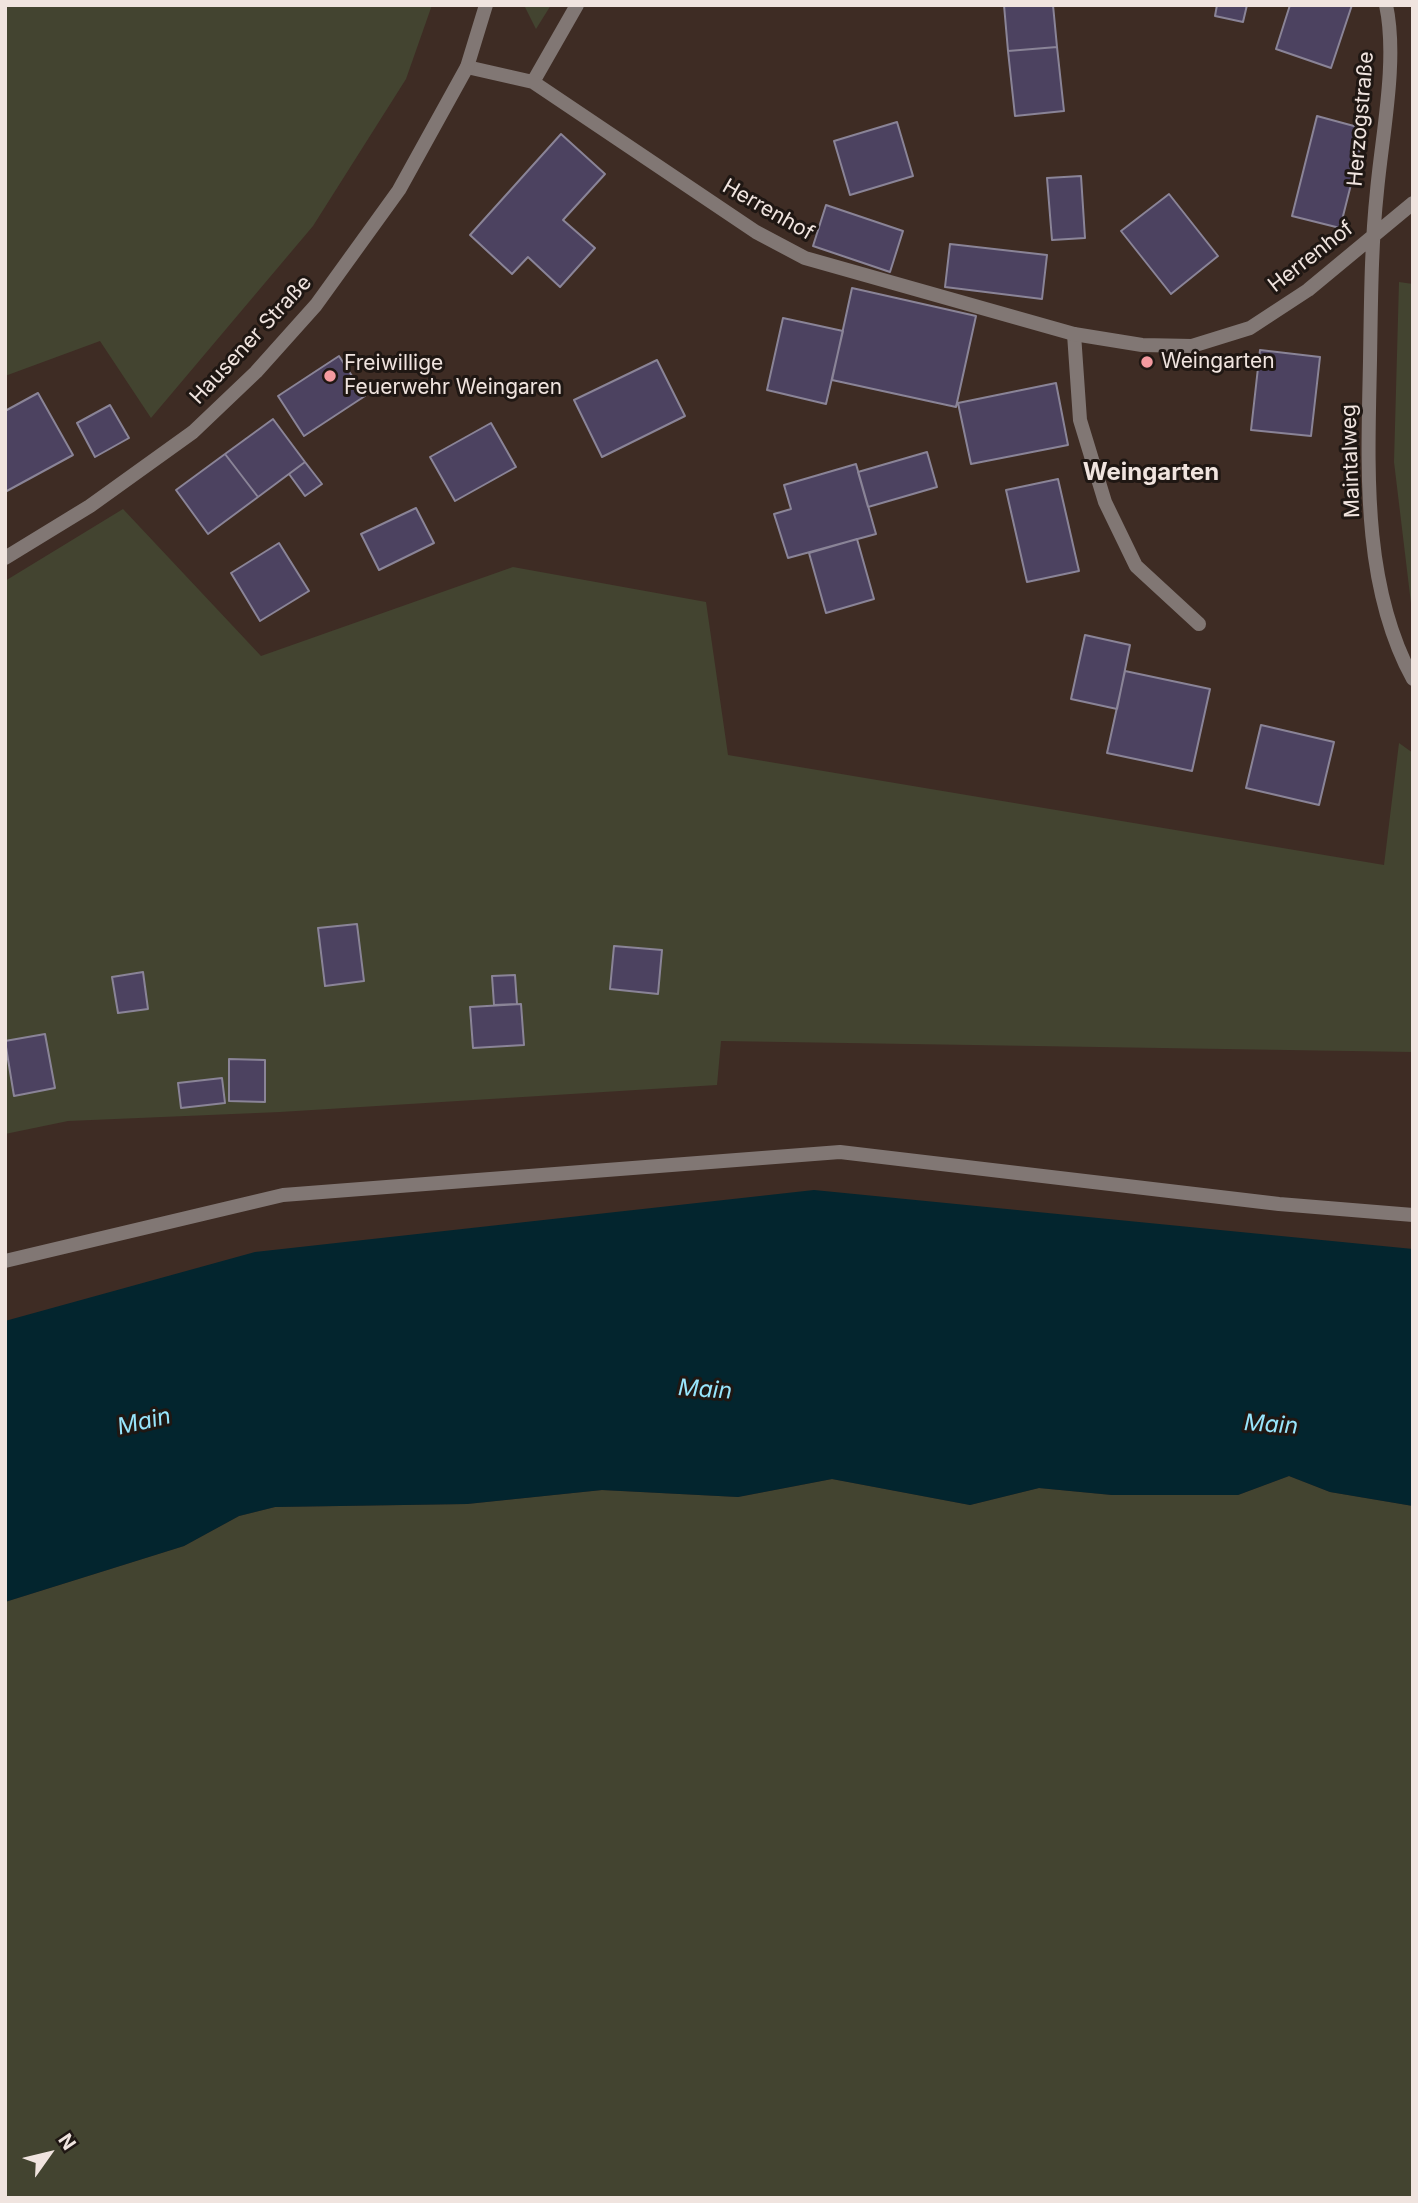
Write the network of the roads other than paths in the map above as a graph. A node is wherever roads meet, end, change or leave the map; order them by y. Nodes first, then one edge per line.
1 (486, 5) edge
2 (577, 5) edge
3 (1386, 5) edge
4 (467, 67) junction
5 (533, 82) junction
6 (1413, 203) edge
7 (1372, 236) junction
8 (1074, 334) junction
9 (5, 558) edge
10 (1199, 624) dead end
11 (1413, 679) edge
12 (1413, 1215) edge
13 (5, 1261) edge

1 - 4 street, Hausener Straße
2 - 5 street
3 - 7 street, Herzogstraße
4 - 5 street, Herrenhof
4 - 9 street, Hausener Straße
5 - 8 street, Herrenhof
6 - 7 street, Herrenhof
7 - 8 street, Herrenhof
7 - 11 street, Maintalweg
8 - 10 street
12 - 13 street

